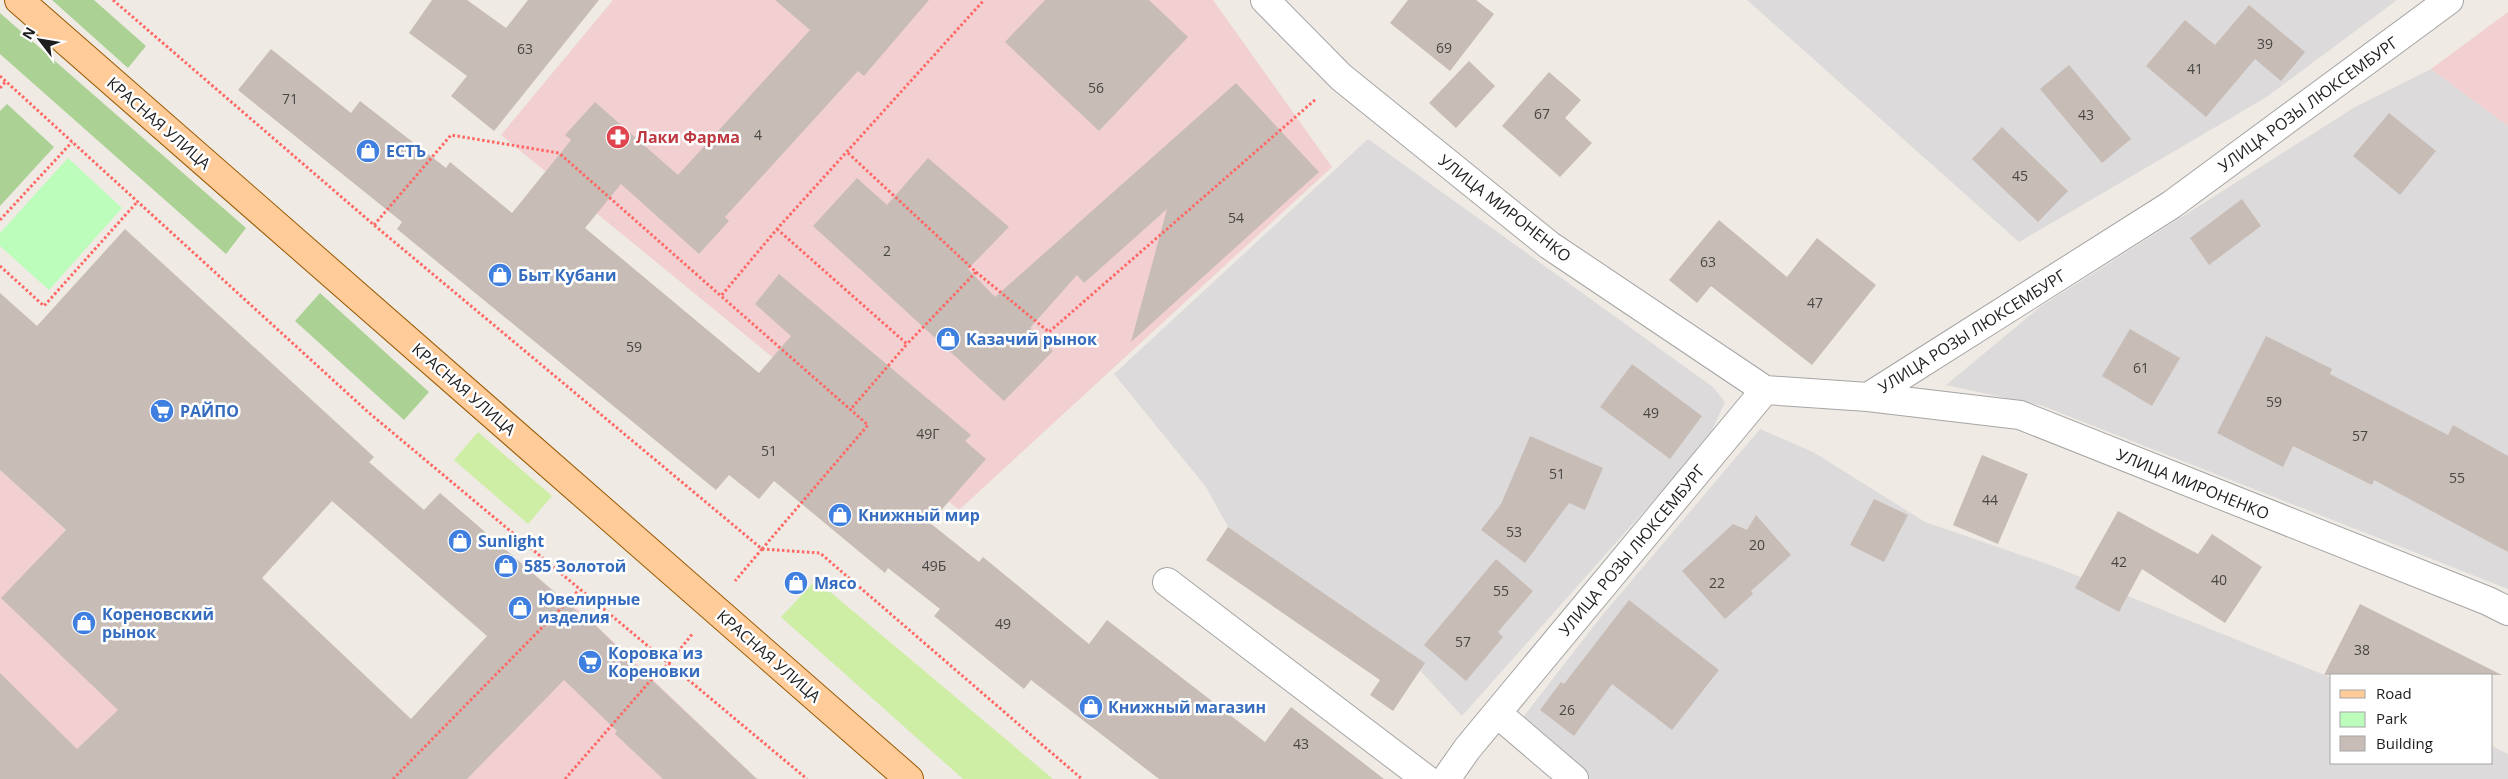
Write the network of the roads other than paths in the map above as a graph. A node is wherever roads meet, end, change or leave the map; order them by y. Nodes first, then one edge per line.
1 (19, 0) edge
2 (1265, 0) edge
3 (2449, 0) edge
4 (1765, 390) junction
5 (1868, 397) junction
6 (1167, 582) dead end
7 (2508, 611) edge
8 (1498, 714) junction
9 (909, 779) edge
10 (1426, 779) edge
11 (1446, 779) edge
12 (1574, 779) edge

1 - 9 main road, КРАСНАЯ УЛИЦА
2 - 4 street, УЛИЦА МИРОНЕНКО
3 - 5 street, УЛИЦА РОЗЫ ЛЮКСЕМБУРГ
4 - 5 street, УЛИЦА РОЗЫ ЛЮКСЕМБУРГ
4 - 8 street, УЛИЦА РОЗЫ ЛЮКСЕМБУРГ
5 - 7 street, УЛИЦА МИРОНЕНКО
6 - 10 street
8 - 11 street, УЛИЦА РОЗЫ ЛЮКСЕМБУРГ
8 - 12 street

